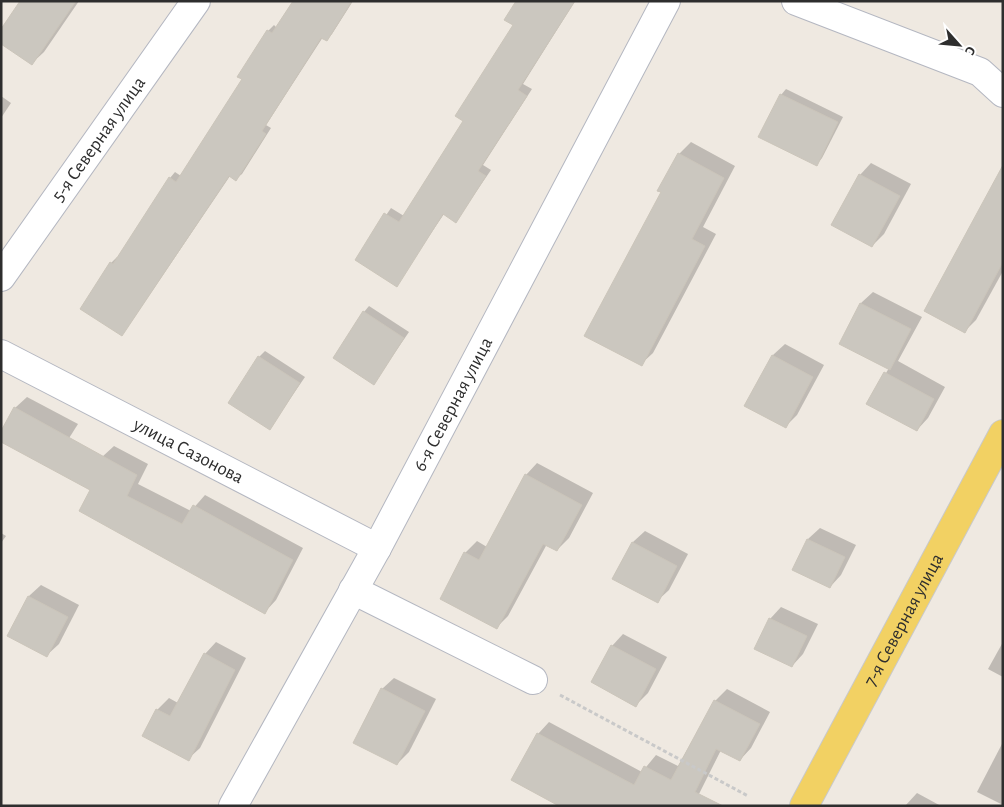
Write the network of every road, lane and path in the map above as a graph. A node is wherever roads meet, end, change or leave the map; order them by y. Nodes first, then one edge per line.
1 (196, 1) edge
2 (666, 1) edge
3 (796, 1) edge
4 (1003, 94) edge
5 (1, 277) edge
6 (1, 354) edge
7 (1003, 434) edge
8 (377, 548) junction
9 (353, 590) junction
10 (532, 680) joint
11 (748, 796) dead end
12 (233, 806) edge
13 (804, 806) edge

1 - 5 street, 5-я Северная улица
2 - 8 street, 6-я Северная улица
3 - 4 street
6 - 8 street, улица Сазонова
7 - 13 main road, 7-я Северная улица
8 - 9 street, 6-я Северная улица
9 - 10 street
9 - 12 street, 6-я Северная улица
10 - 11 path

